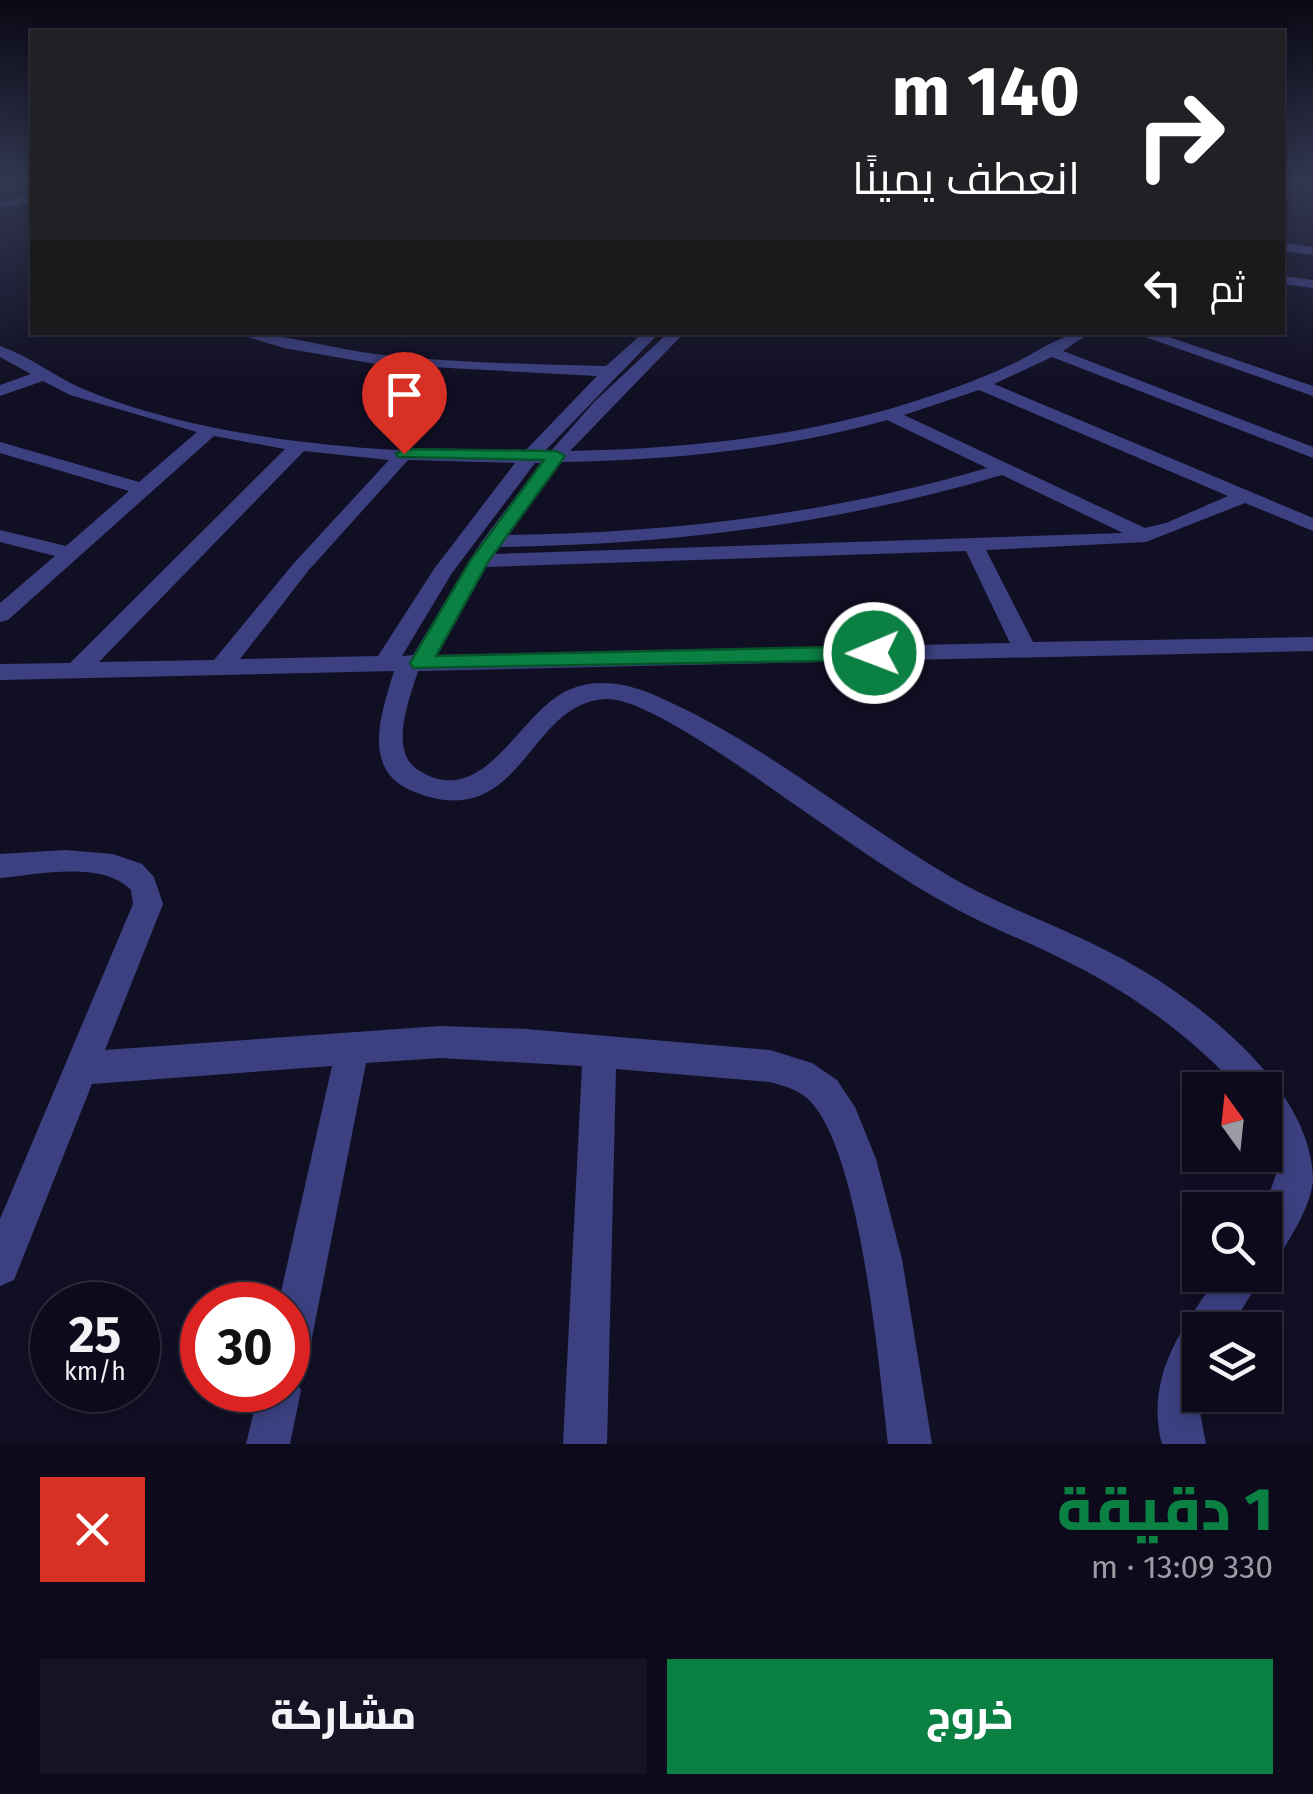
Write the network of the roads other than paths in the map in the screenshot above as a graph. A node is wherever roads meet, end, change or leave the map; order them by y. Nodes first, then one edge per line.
1 (1285, 247) edge
2 (1313, 251) edge
3 (1285, 280) edge
4 (1313, 284) edge
5 (252, 335) edge
6 (649, 335) edge
7 (675, 335) edge
8 (1079, 335) edge
9 (1147, 335) edge
10 (0, 351) edge
11 (1050, 351) junction
12 (608, 370) junction
13 (41, 376) junction
14 (976, 383) junction
15 (1313, 390) edge
16 (0, 391) edge
17 (887, 414) junction
18 (210, 430) junction
19 (300, 444) junction
20 (0, 447) edge
21 (1313, 453) edge
22 (404, 454) junction
23 (531, 456) junction
24 (556, 456) junction
25 (1003, 469) junction
26 (142, 489) junction
27 (1245, 496) junction
28 (1313, 525) edge
29 (0, 536) edge
30 (1146, 536) junction
31 (492, 541) junction
32 (972, 544) junction
33 (70, 553) junction
34 (479, 561) junction
35 (0, 615) edge
36 (1310, 642) edge
37 (1025, 650) junction
38 (405, 663) junction
39 (221, 667) junction
40 (76, 670) junction
41 (0, 672) edge
42 (0, 866) edge
43 (353, 1046) junction
44 (600, 1051) junction
45 (81, 1068) junction
46 (1243, 1072) edge
47 (1282, 1120) edge
48 (1282, 1217) edge
49 (0, 1266) edge
50 (303, 1282) edge
51 (1182, 1368) edge
52 (275, 1412) edge
53 (268, 1444) edge
54 (585, 1444) edge
55 (910, 1444) edge
56 (1184, 1444) edge

1 - 2 street
3 - 4 street
5 - 12 street
6 - 12 street
7 - 24 street
8 - 11 street
9 - 15 street
10 - 13 street
11 - 14 street
11 - 21 street
12 - 23 street
13 - 16 street
13 - 18 street
14 - 17 street
14 - 27 street
17 - 24 street
17 - 25 street
18 - 19 street
18 - 26 street
19 - 22 street
19 - 40 street
20 - 26 street
22 - 23 street
22 - 39 street
23 - 24 street
23 - 38 street
24 - 31 street
25 - 30 street
25 - 31 street
26 - 33 street
27 - 28 street
27 - 30 street
29 - 33 street
30 - 32 street
31 - 34 street
32 - 34 street
32 - 37 street
33 - 35 street
34 - 38 street
36 - 37 street
37 - 38 street
38 - 39 street
38 - 46 street
39 - 40 street
40 - 41 street
42 - 45 street
43 - 44 street
43 - 45 street
43 - 50 street
44 - 54 street
44 - 55 street
45 - 49 street
47 - 48 street
51 - 56 street
52 - 53 street

